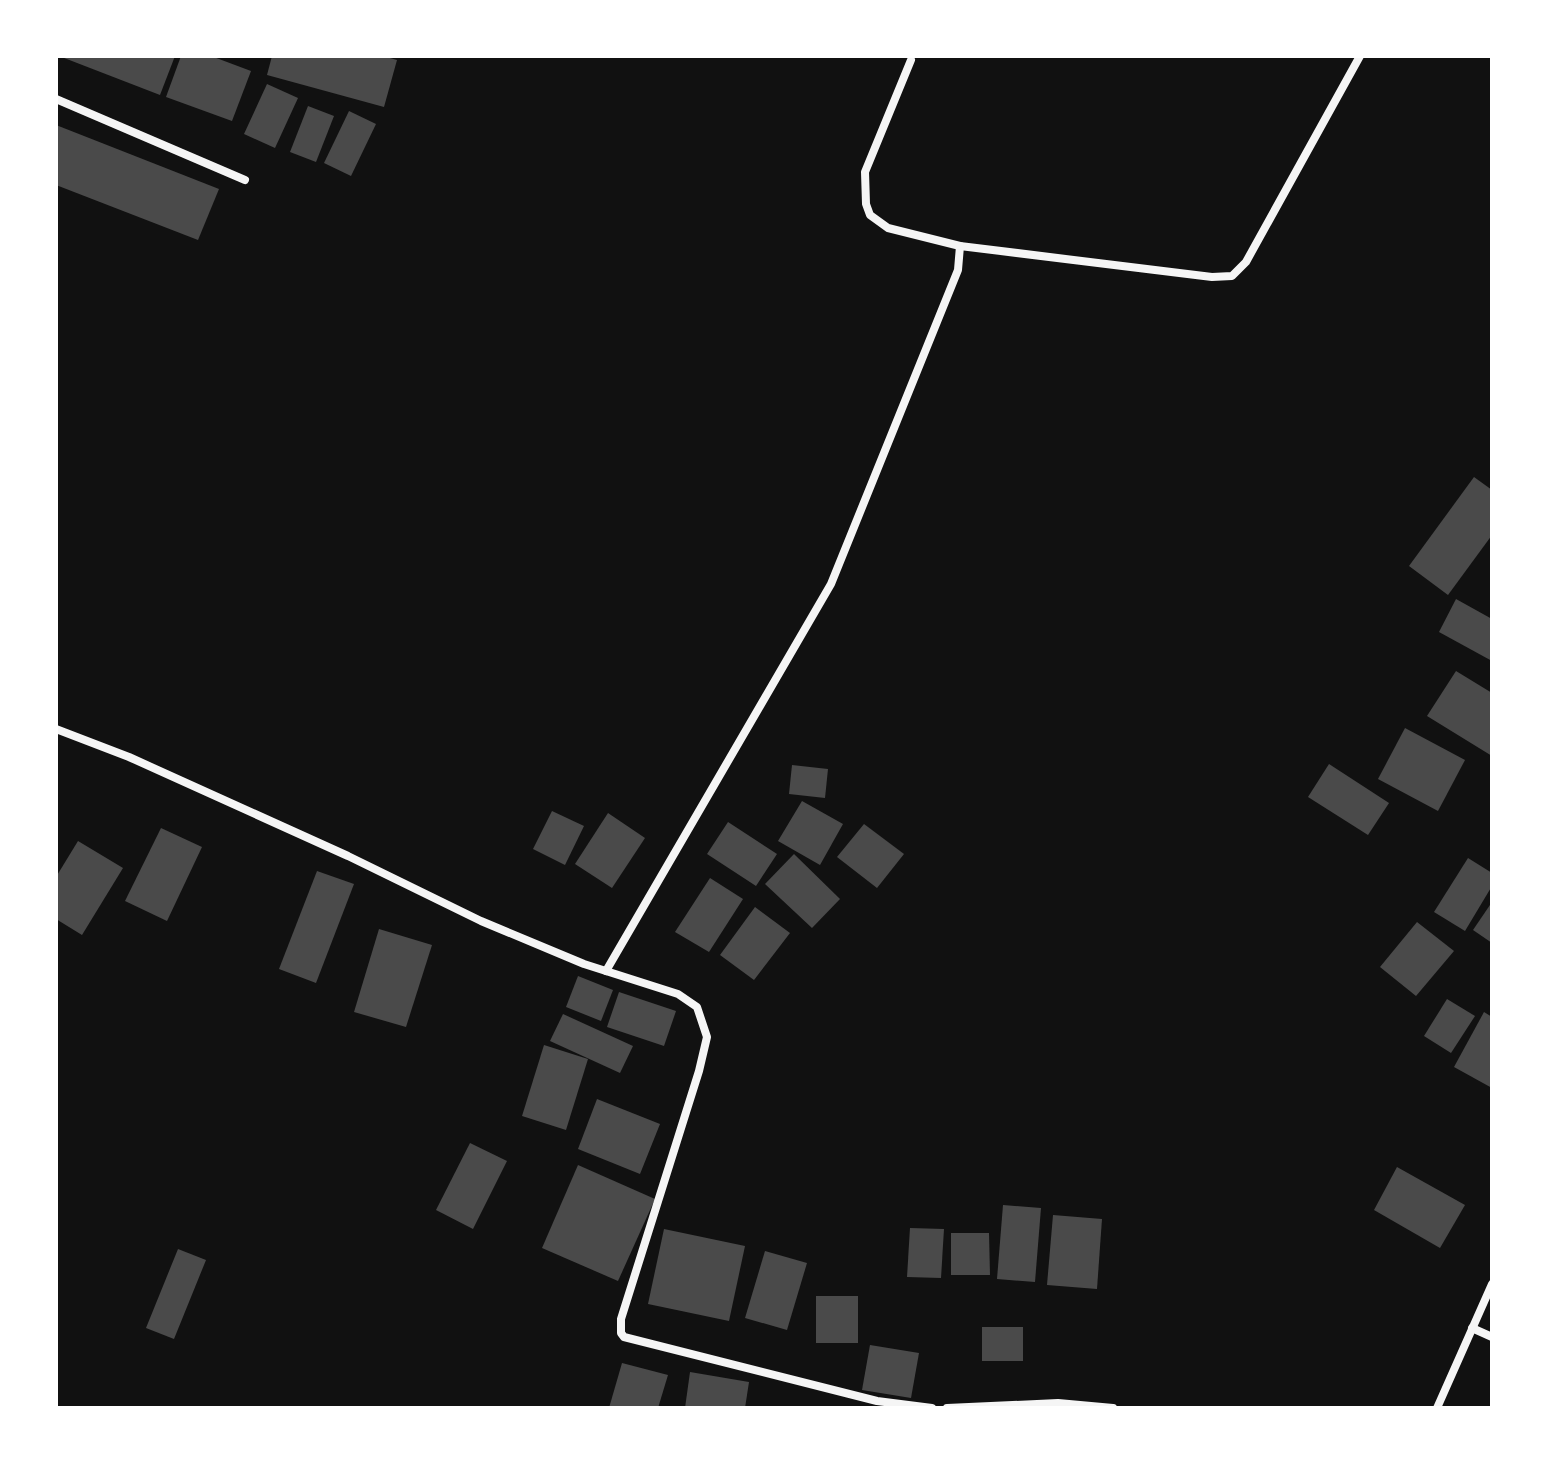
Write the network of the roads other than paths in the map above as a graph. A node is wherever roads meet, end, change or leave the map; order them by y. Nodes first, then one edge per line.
1 (1360, 56) edge
2 (911, 60) dead end
3 (56, 99) edge
4 (245, 180) dead end
5 (960, 246) junction
6 (56, 729) edge
7 (606, 971) junction
8 (1492, 1284) edge
9 (1472, 1328) junction
10 (1492, 1337) edge
11 (932, 1408) edge
12 (947, 1408) edge
13 (1113, 1408) edge
14 (1437, 1408) edge

1 - 5 street
2 - 5 street
3 - 4 street
5 - 7 street
6 - 7 street
7 - 11 street
8 - 9 street
9 - 10 street
9 - 14 street
12 - 13 street

